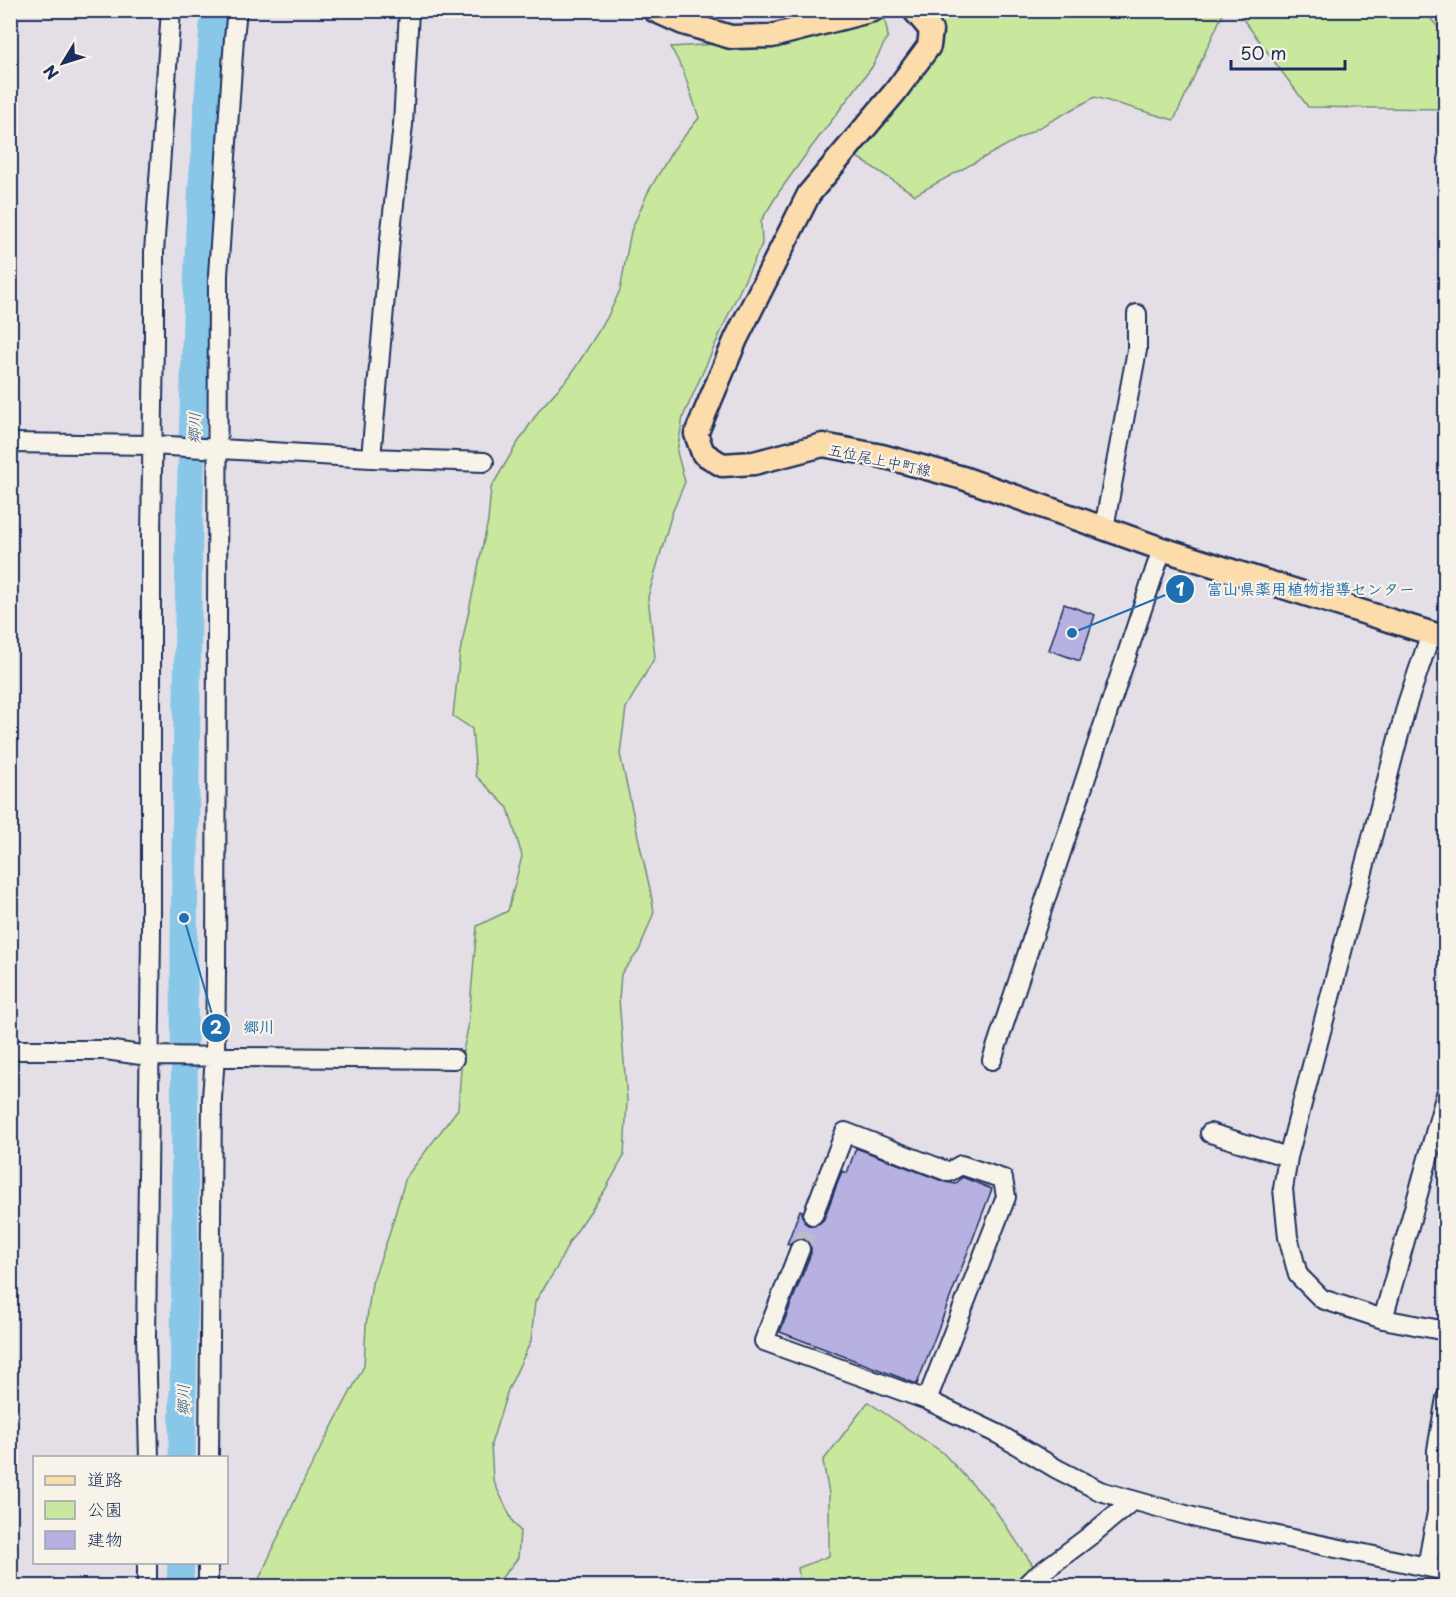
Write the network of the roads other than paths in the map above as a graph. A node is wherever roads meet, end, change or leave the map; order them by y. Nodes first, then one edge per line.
1 (171, 10) edge
2 (237, 10) edge
3 (409, 10) edge
4 (654, 10) edge
5 (873, 10) edge
6 (914, 10) edge
7 (1137, 314) dead end
8 (10, 443) edge
9 (152, 445) junction
10 (218, 448) junction
11 (371, 459) junction
12 (484, 462) dead end
13 (1104, 528) junction
14 (1162, 549) junction
15 (1438, 636) edge
16 (10, 1050) edge
17 (148, 1056) junction
18 (215, 1056) junction
19 (453, 1059) dead end
20 (992, 1060) dead end
21 (1446, 1094) edge
22 (1210, 1133) dead end
23 (1288, 1157) junction
24 (813, 1215) tunnel mouth
25 (800, 1249) tunnel mouth
26 (1383, 1319) junction
27 (1446, 1331) edge
28 (1446, 1398) edge
29 (927, 1400) junction
30 (149, 1456) edge
31 (209, 1456) edge
32 (1132, 1501) junction
33 (147, 1564) edge
34 (208, 1564) edge
35 (1427, 1567) junction
36 (1446, 1571) edge
37 (147, 1587) edge
38 (208, 1587) edge
39 (1025, 1587) edge

1 - 9 street
2 - 10 street
3 - 11 street
4 - 5 main road
6 - 13 main road, 五位尾上中町線
7 - 13 street
8 - 9 street
9 - 10 street
9 - 17 street
10 - 11 street
10 - 18 street
11 - 12 street
13 - 14 main road, 五位尾上中町線
14 - 15 main road, 五位尾上中町線
14 - 20 street
15 - 23 street
16 - 17 street
17 - 18 street
17 - 30 street
18 - 19 street
18 - 31 street
21 - 26 street
22 - 23 street
23 - 26 street
24 - 29 street
25 - 29 street
26 - 27 street
28 - 35 street
29 - 32 street
32 - 35 street
32 - 39 street
33 - 37 street
34 - 38 street
35 - 36 street

